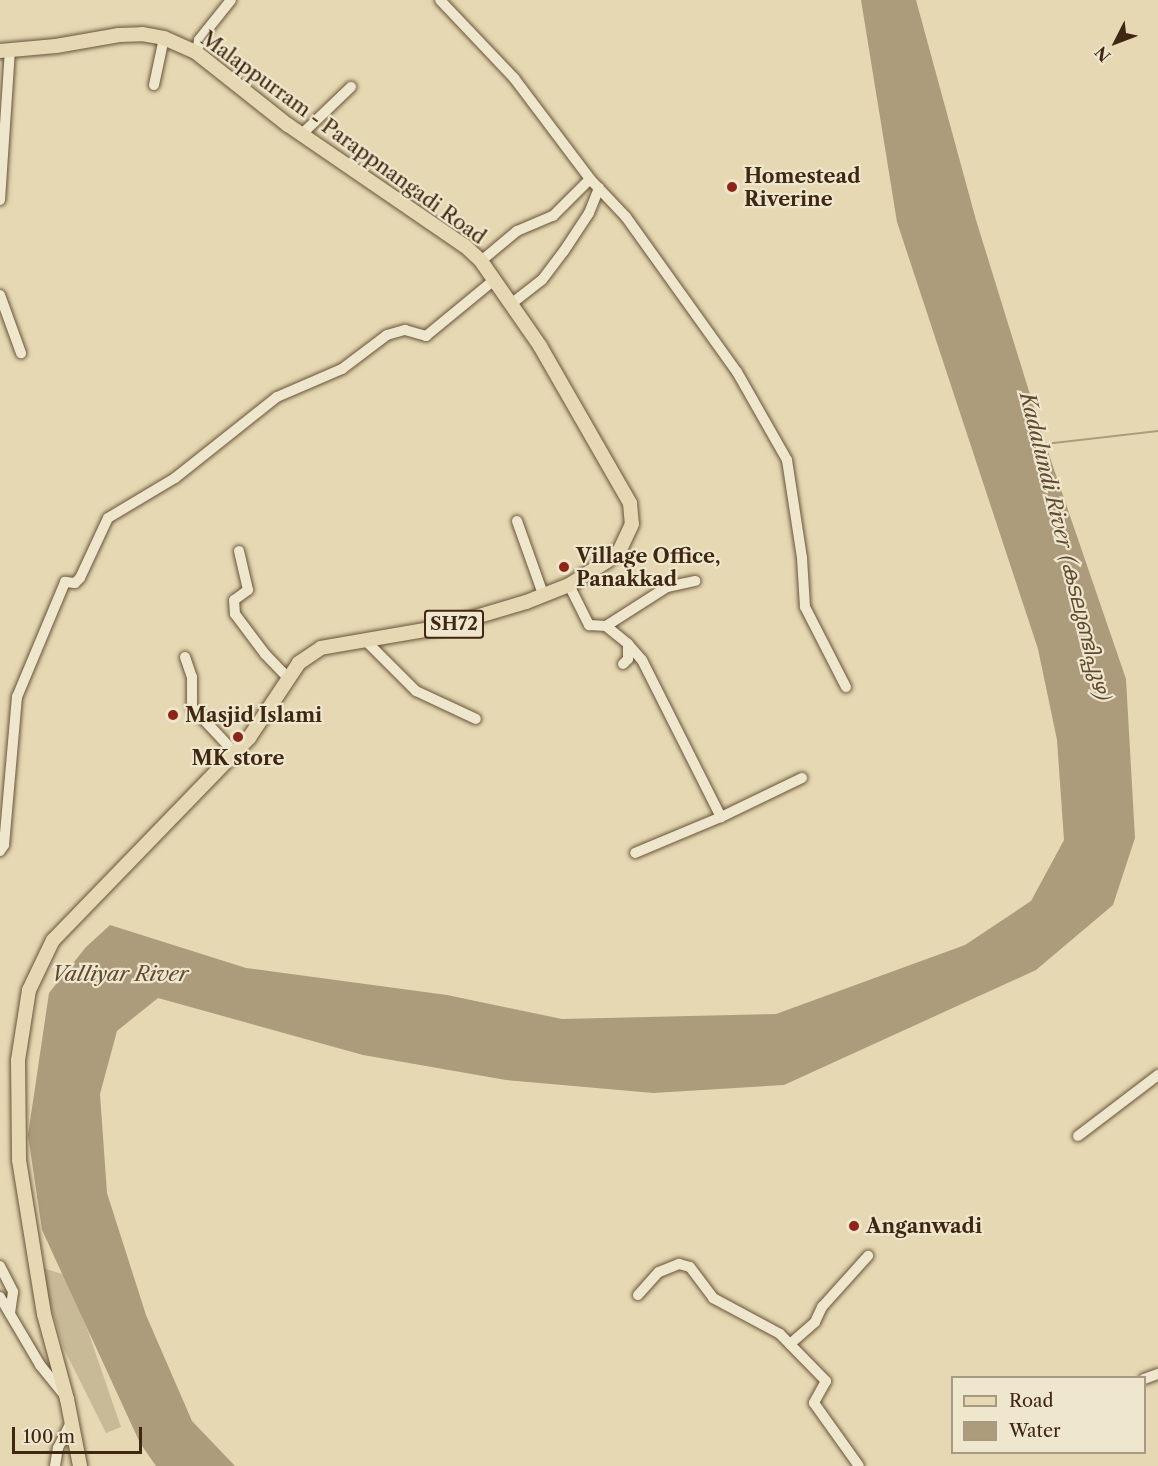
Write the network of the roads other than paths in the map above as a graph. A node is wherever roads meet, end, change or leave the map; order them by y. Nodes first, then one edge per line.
1 (231, 0) edge
2 (440, 0) edge
3 (164, 38) junction
4 (5, 51) edge
5 (197, 53) junction
6 (154, 85) dead end
7 (351, 87) dead end
8 (302, 134) junction
9 (590, 178) junction
10 (598, 188) junction
11 (0, 200) edge
12 (481, 261) junction
13 (494, 280) junction
14 (0, 295) edge
15 (511, 304) junction
16 (21, 353) dead end
17 (517, 521) dead end
18 (239, 551) dead end
19 (695, 581) dead end
20 (569, 585) junction
21 (543, 594) junction
22 (606, 626) junction
23 (366, 641) junction
24 (628, 644) junction
25 (185, 657) dead end
26 (623, 664) dead end
27 (288, 678) junction
28 (846, 687) dead end
29 (476, 720) dead end
30 (235, 753) junction
31 (802, 778) dead end
32 (721, 817) junction
33 (0, 851) edge
34 (635, 853) dead end
35 (1158, 1075) edge
36 (1078, 1136) dead end
37 (868, 1257) dead end
38 (0, 1266) edge
39 (638, 1295) dead end
40 (0, 1297) edge
41 (10, 1314) junction
42 (790, 1344) junction
43 (67, 1399) junction
44 (71, 1423) junction
45 (55, 1466) edge
46 (80, 1466) edge
47 (859, 1466) edge

1 - 5 street
2 - 9 street
3 - 4 main road, Malappurram - Parappnangadi Road / SH72
3 - 5 main road, Malappurram - Parappnangadi Road / SH72
3 - 6 street
4 - 11 street
5 - 8 main road, Malappurram - Parappnangadi Road / SH72
7 - 8 street
8 - 12 main road, Malappurram - Parappnangadi Road / SH72
9 - 10 street
9 - 12 street
10 - 15 street
10 - 28 street
12 - 13 main road, Malappurram - Parappnangadi Road / SH72
13 - 15 main road, Malappurram - Parappnangadi Road / SH72
13 - 33 street
14 - 16 street
15 - 20 main road, Malappurram - Parappnangadi Road / SH72
17 - 21 street
18 - 27 street
19 - 22 street
20 - 21 main road, Malappurram - Parappnangadi Road / SH72
20 - 22 street
21 - 23 main road, Malappurram - Parappnangadi Road / SH72
22 - 24 street
23 - 27 main road, Malappurram - Parappnangadi Road / SH72
23 - 29 street
24 - 26 street
24 - 32 street
25 - 30 street
27 - 30 main road, Malappurram - Parappnangadi Road / SH72
30 - 43 main road, Malappurram - Parappnangadi Road / SH72
31 - 32 street
32 - 34 street
35 - 36 street
37 - 42 street
38 - 41 street
39 - 42 street
40 - 41 street
41 - 43 street
42 - 47 street
43 - 44 main road, Malappurram - Parappnangadi Road / SH72
44 - 45 street
44 - 46 main road, Malappurram - Parappnangadi Road / SH72

